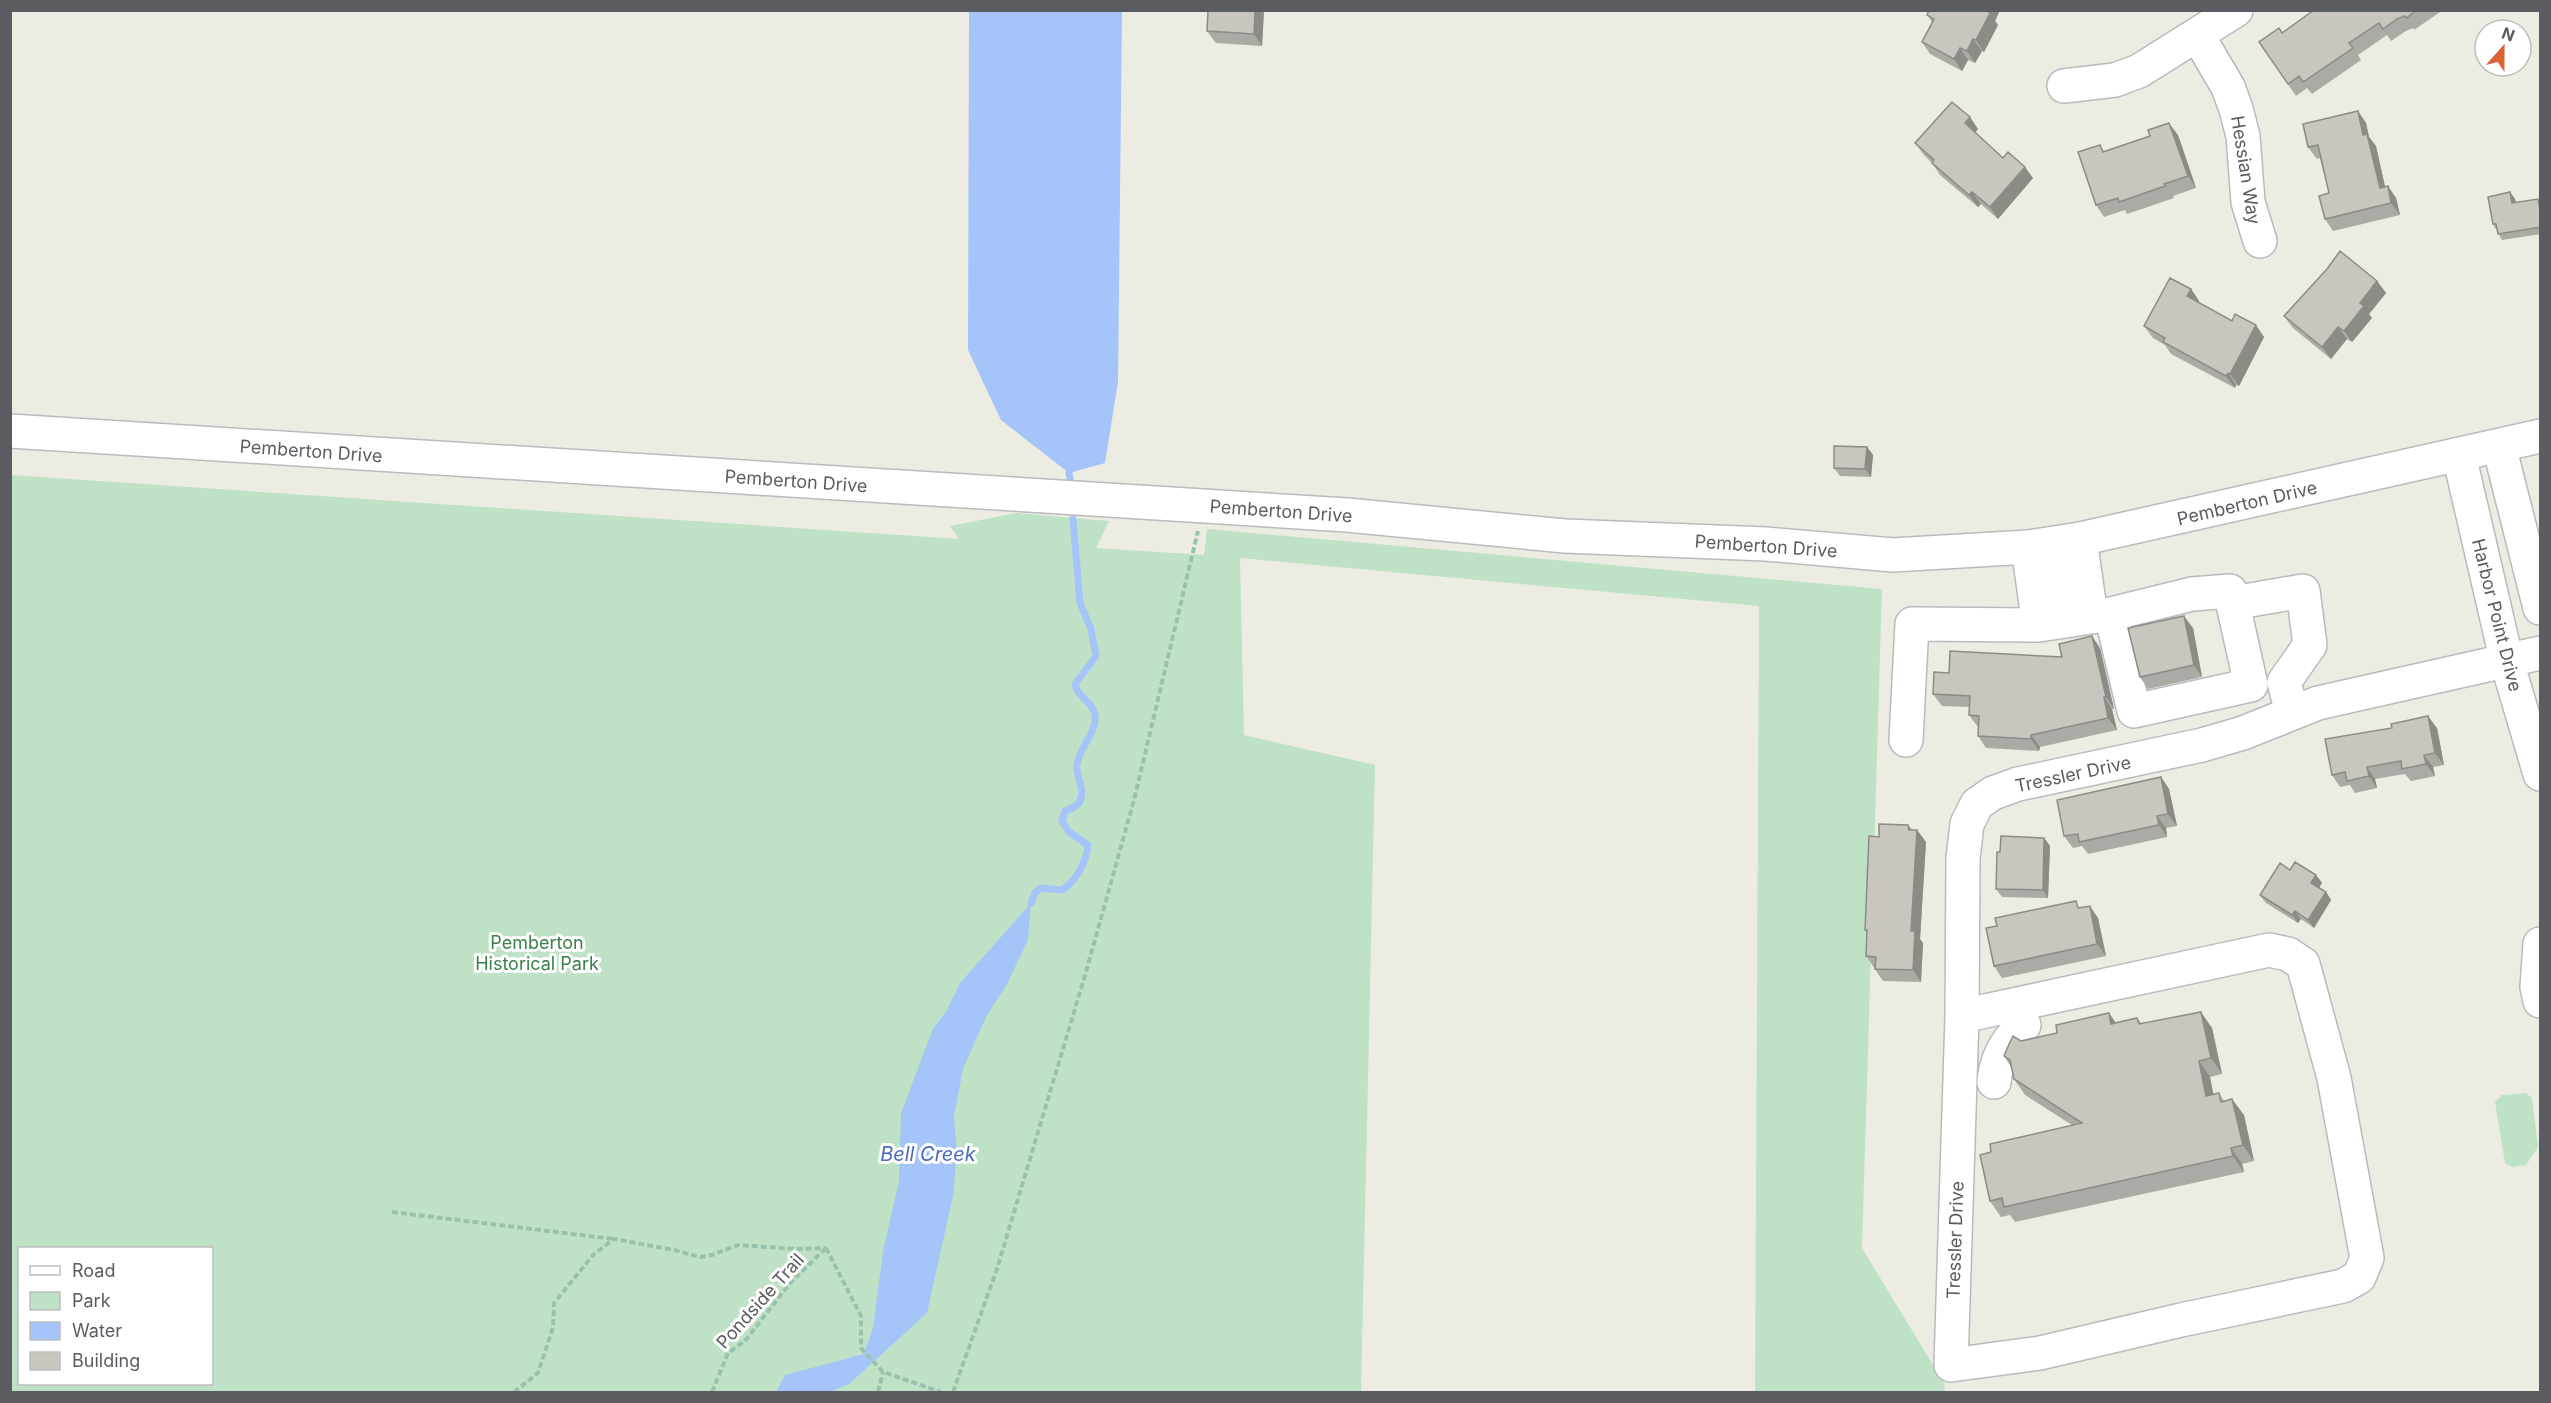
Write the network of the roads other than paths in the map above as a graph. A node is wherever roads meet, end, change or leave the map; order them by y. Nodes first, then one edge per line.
1 (2236, 10) edge
2 (2198, 36) junction
3 (2064, 86) dead end
4 (2260, 242) dead end
5 (10, 431) edge
6 (2541, 436) edge
7 (2499, 446) junction
8 (2458, 455) junction
9 (2054, 543) junction
10 (2233, 603) junction
11 (2541, 608) edge
12 (2077, 618) junction
13 (2541, 653) edge
14 (2508, 662) junction
15 (2251, 685) junction
16 (2288, 697) junction
17 (1906, 740) dead end
18 (2541, 774) edge
19 (2541, 944) edge
20 (2539, 990) edge
21 (1962, 1016) junction
22 (2014, 1044) junction
23 (1959, 1110) junction

1 - 2 street
2 - 3 street
2 - 4 street, Hessian Way
5 - 9 street, Pemberton Drive
6 - 7 street, Pemberton Drive
7 - 8 street, Pemberton Drive
7 - 11 street
8 - 9 street, Pemberton Drive
8 - 14 street, Harbor Point Drive
9 - 12 street
9 - 12 street
10 - 12 street
10 - 15 street
10 - 16 street
12 - 15 street
12 - 17 street
13 - 14 street, Tressler Drive
14 - 16 street, Tressler Drive
14 - 18 street, Harbor Point Drive
15 - 16 street
16 - 21 street, Tressler Drive
19 - 20 street
21 - 22 street
21 - 23 street, Tressler Drive
22 - 23 street
22 - 23 street, Tressler Drive

